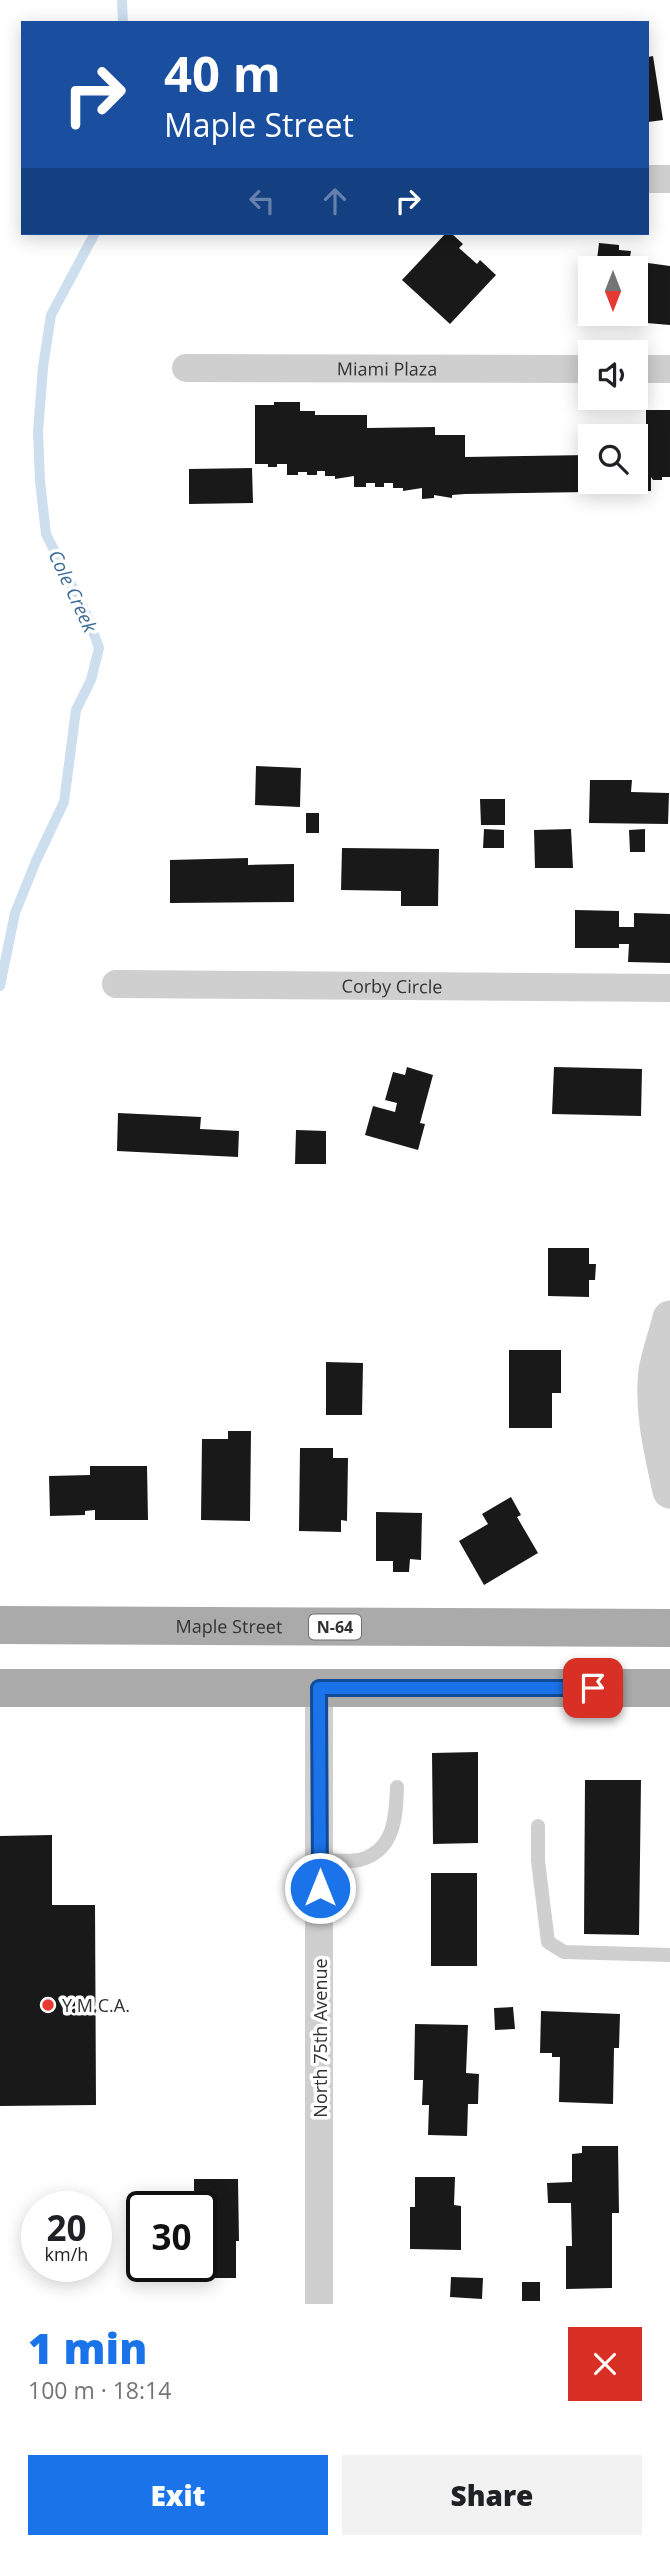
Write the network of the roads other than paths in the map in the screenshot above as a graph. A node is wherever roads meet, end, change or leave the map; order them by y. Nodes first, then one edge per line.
1 (649, 179) edge
2 (670, 179) edge
3 (186, 368) dead end
4 (578, 369) edge
5 (648, 369) edge
6 (670, 369) edge
7 (116, 984) dead end
8 (670, 988) edge
9 (670, 1318) edge
10 (670, 1492) edge
11 (0, 1625) edge
12 (670, 1628) edge
13 (0, 1688) edge
14 (319, 1688) junction
15 (670, 1688) edge
16 (397, 1787) dead end
17 (538, 1826) dead end
18 (320, 1860) junction
19 (670, 1955) edge
20 (320, 2304) edge

1 - 2 street
3 - 4 street, Miami Plaza
5 - 6 street
7 - 8 street, Corby Circle
9 - 10 street
11 - 12 main road, Maple Street / N-64
13 - 14 main road
14 - 15 main road
14 - 18 street, North 75th Avenue
16 - 18 lane
17 - 19 lane
18 - 20 street, North 75th Avenue

